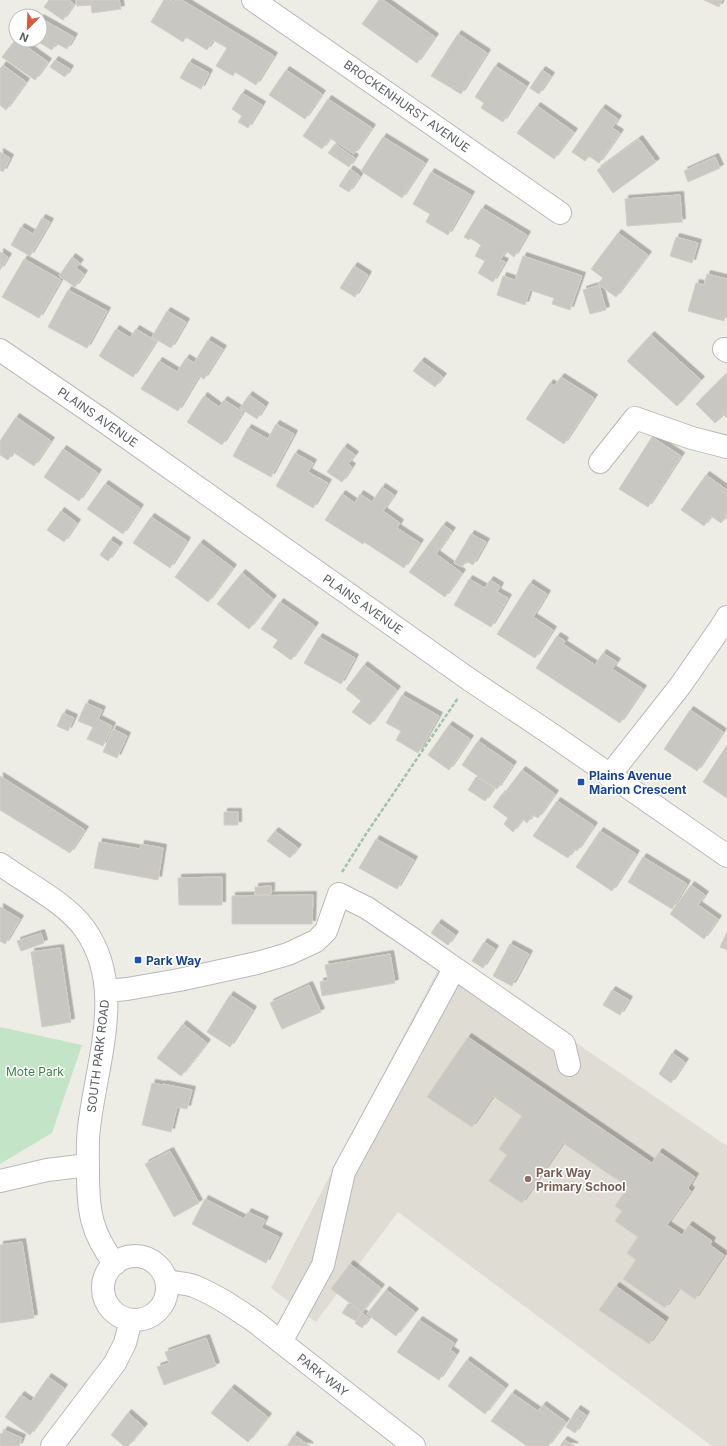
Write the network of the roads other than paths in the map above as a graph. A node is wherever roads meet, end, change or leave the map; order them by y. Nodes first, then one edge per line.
1 (253, 0) edge
2 (560, 212) dead end
3 (0, 350) edge
4 (727, 447) edge
5 (600, 462) dead end
6 (727, 617) edge
7 (609, 776) junction
8 (727, 856) edge
9 (0, 864) edge
10 (454, 969) junction
11 (106, 990) junction
12 (569, 1065) dead end
13 (88, 1164) junction
14 (0, 1181) edge
15 (115, 1264) junction
16 (166, 1281) junction
17 (131, 1320) junction
18 (281, 1342) junction
19 (52, 1446) edge
20 (414, 1446) edge

1 - 2 street, BROCKENHURST AVENUE
3 - 7 street, PLAINS AVENUE
4 - 5 street
6 - 7 street
7 - 8 street, PLAINS AVENUE
9 - 11 street, SOUTH PARK ROAD
10 - 11 street
10 - 12 street
10 - 18 street
11 - 13 street, SOUTH PARK ROAD
13 - 14 street
13 - 15 street, SOUTH PARK ROAD
15 - 16 street
15 - 17 street
16 - 17 street
16 - 18 street, PARK WAY
17 - 19 street
18 - 20 street, PARK WAY

